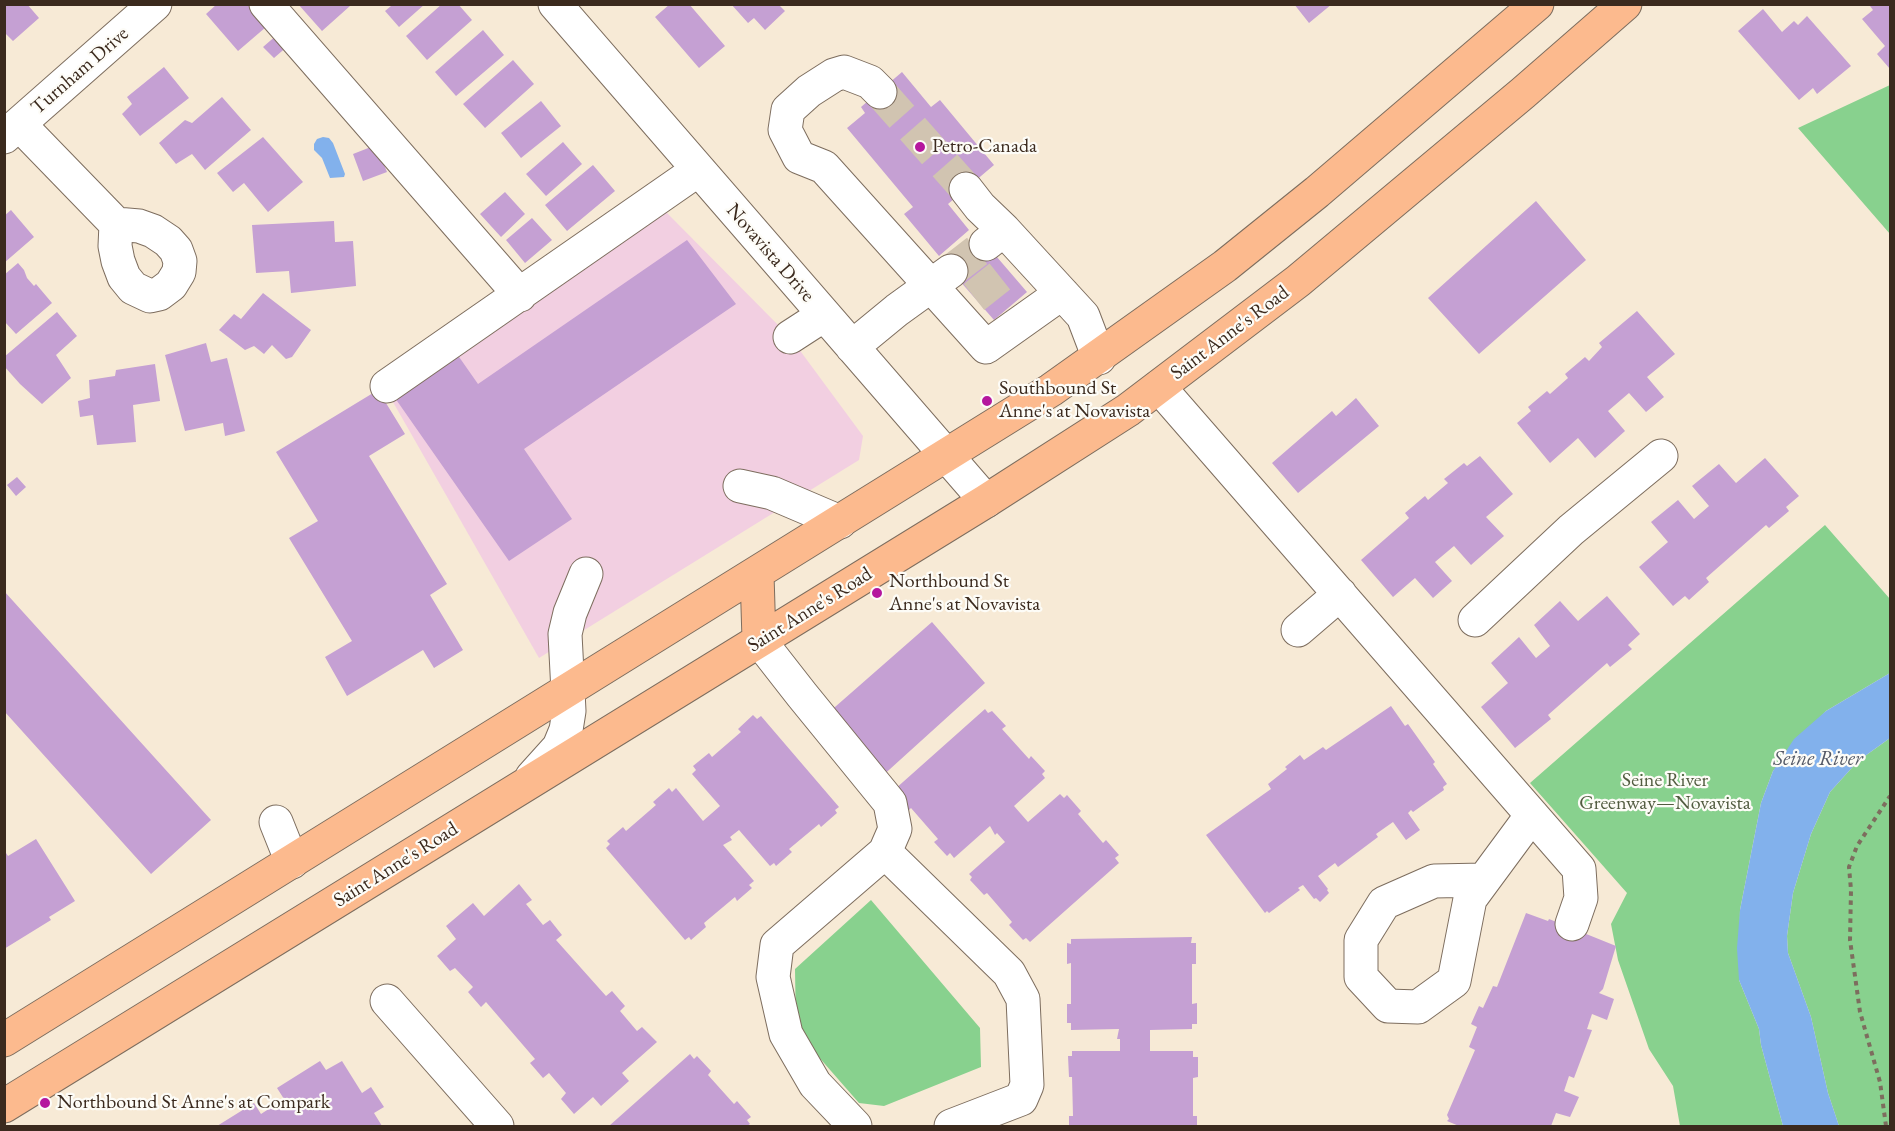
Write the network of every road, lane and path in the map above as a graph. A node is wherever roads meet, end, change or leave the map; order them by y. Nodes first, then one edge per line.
1 (155, 4) edge
2 (266, 4) edge
3 (555, 4) edge
4 (1537, 4) edge
5 (1625, 4) edge
6 (880, 92) tunnel mouth
7 (12, 130) edge
8 (698, 170) junction
9 (966, 189) tunnel mouth
10 (116, 224) dead end
11 (941, 278) junction
12 (1062, 293) junction
13 (520, 295) junction
14 (824, 315) junction
15 (790, 337) dead end
16 (852, 347) junction
17 (1098, 358) junction
18 (387, 386) dead end
19 (1159, 387) junction
20 (947, 456) junction
21 (1661, 456) dead end
22 (741, 486) dead end
23 (986, 501) junction
24 (840, 522) junction
25 (586, 574) dead end
26 (757, 574) junction
27 (1340, 594) junction
28 (1475, 620) dead end
29 (1298, 630) dead end
30 (759, 640) junction
31 (568, 691) junction
32 (525, 785) junction
33 (1890, 796) edge
34 (1532, 815) junction
35 (276, 822) dead end
36 (885, 852) junction
37 (292, 862) junction
38 (1484, 880) dead end
39 (1572, 924) dead end
40 (387, 1002) dead end
41 (4, 1040) edge
42 (4, 1106) edge
43 (497, 1126) edge
44 (855, 1126) edge
45 (951, 1126) edge
46 (1886, 1126) edge

1 - 7 street, Turnham Drive
2 - 13 street
3 - 8 street, Novavista Drive
4 - 17 main road
5 - 19 main road, Saint Anne's Road
6 - 11 street
7 - 10 street
8 - 13 street
8 - 14 street, Novavista Drive
9 - 12 street
11 - 12 street
11 - 16 street
12 - 17 street
13 - 18 street
14 - 15 street
14 - 16 street, Novavista Drive
16 - 20 street, Novavista Drive
17 - 20 main road
19 - 23 main road, Saint Anne's Road
19 - 27 street
20 - 23 street, Novavista Drive
20 - 24 main road
21 - 28 street
22 - 24 street
23 - 30 main road, Saint Anne's Road
24 - 26 main road
25 - 31 street
26 - 30 main road
26 - 31 main road
27 - 29 street
27 - 34 street
30 - 32 main road, Saint Anne's Road
30 - 36 street
31 - 32 street
31 - 37 main road
32 - 42 main road, Saint Anne's Road
33 - 46 path
34 - 38 street
34 - 39 street
35 - 37 street
36 - 44 street
36 - 45 street
37 - 41 main road
40 - 43 street

